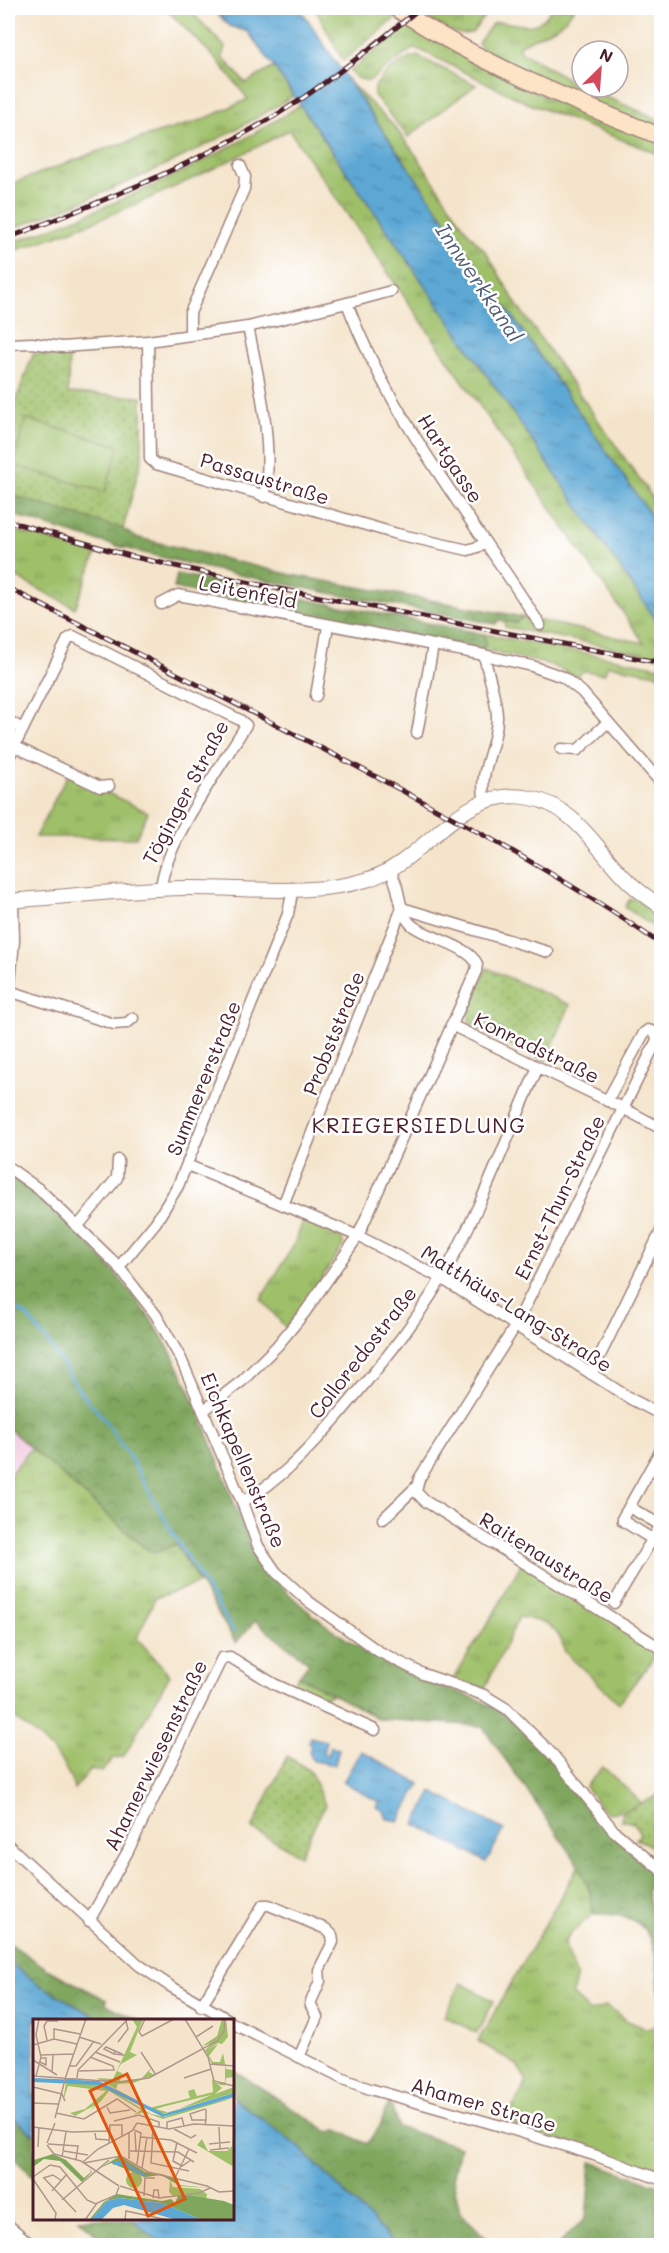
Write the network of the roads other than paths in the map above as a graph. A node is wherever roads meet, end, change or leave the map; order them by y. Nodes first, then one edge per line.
1 (396, 8) edge
2 (662, 137) edge
3 (240, 165) dead end
4 (391, 291) dead end
5 (347, 303) junction
6 (248, 327) junction
7 (190, 335) junction
8 (148, 341) junction
9 (8, 344) edge
10 (264, 497) junction
11 (486, 544) junction
12 (161, 604) dead end
13 (540, 625) dead end
14 (328, 626) junction
15 (433, 646) junction
16 (484, 655) junction
17 (316, 696) dead end
18 (8, 721) edge
19 (608, 722) junction
20 (23, 729) junction
21 (417, 732) dead end
22 (14, 746) junction
23 (561, 749) dead end
24 (8, 759) edge
25 (662, 784) edge
26 (109, 786) dead end
27 (485, 800) junction
28 (389, 870) junction
29 (160, 888) junction
30 (293, 888) junction
31 (10, 901) edge
32 (662, 907) edge
33 (402, 908) junction
34 (548, 952) dead end
35 (9, 991) junction
36 (8, 1004) edge
37 (133, 1018) dead end
38 (451, 1025) junction
39 (538, 1067) junction
40 (607, 1101) junction
41 (623, 1108) junction
42 (662, 1130) edge
43 (118, 1160) dead end
44 (187, 1165) junction
45 (8, 1167) edge
46 (283, 1205) junction
47 (78, 1226) junction
48 (662, 1229) edge
49 (358, 1236) junction
50 (119, 1267) junction
51 (441, 1278) junction
52 (516, 1325) junction
53 (591, 1374) junction
54 (203, 1411) junction
55 (662, 1415) edge
56 (662, 1448) edge
57 (416, 1489) junction
58 (242, 1502) junction
59 (628, 1507) junction
60 (383, 1519) dead end
61 (652, 1539) junction
62 (614, 1603) dead end
63 (662, 1649) edge
64 (375, 1730) dead end
65 (8, 1845) edge
66 (662, 1870) edge
67 (89, 1921) junction
68 (201, 2006) junction
69 (226, 2019) edge
70 (234, 2024) edge
71 (299, 2057) junction
72 (662, 2180) edge
73 (8, 2225) edge
74 (33, 2246) edge

1 - 2 main road
3 - 7 street
4 - 5 street
5 - 6 street
5 - 11 street, Hartgasse
6 - 7 street
6 - 10 street
7 - 8 street
8 - 9 street
8 - 10 street, Passaustraße
10 - 11 street, Passaustraße
11 - 13 street, Hartgasse
12 - 14 street, Leitenfeld
14 - 15 street, Leitenfeld
14 - 17 street
15 - 16 street, Leitenfeld
15 - 21 street
16 - 19 street, Leitenfeld
16 - 27 street
18 - 20 street
19 - 23 street
19 - 25 street, Leitenfeld
20 - 22 street
20 - 29 street, Töginger Straße
22 - 24 street
22 - 26 street
27 - 28 street, Töginger Straße
27 - 32 street, Töginger Straße
28 - 30 street, Töginger Straße
28 - 33 street
29 - 30 street, Töginger Straße
29 - 31 street, Töginger Straße
30 - 44 street, Summererstraße
31 - 35 street
33 - 34 street
33 - 38 street
33 - 46 street, Probststraße
35 - 36 street
35 - 37 street
38 - 39 street, Konradstraße
38 - 49 street
39 - 40 street, Konradstraße
39 - 51 street, Colloredostraße
40 - 41 street, Konradstraße
40 - 41 street, Konradstraße
41 - 42 street, Konradstraße
41 - 52 street, Ernst-Thun-Straße
43 - 47 street
44 - 46 street, Matthäus-Lang-Straße
44 - 50 street, Summererstraße
45 - 47 street, Eichkapellenstraße
46 - 49 street, Matthäus-Lang-Straße
47 - 50 street, Eichkapellenstraße
48 - 53 street
49 - 51 street, Matthäus-Lang-Straße
49 - 54 street
50 - 54 street, Eichkapellenstraße
51 - 52 street, Matthäus-Lang-Straße
51 - 58 street, Colloredostraße
52 - 53 street, Matthäus-Lang-Straße
52 - 57 street, Ernst-Thun-Straße
53 - 55 street, Matthäus-Lang-Straße
54 - 58 street, Eichkapellenstraße
56 - 59 street
57 - 60 street, Ernst-Thun-Straße
57 - 63 street, Raitenaustraße
58 - 66 street, Eichkapellenstraße
59 - 61 street
59 - 61 street
61 - 62 street
64 - 67 street, Ahamerwiesenstraße
65 - 67 street
67 - 68 street
68 - 69 street
68 - 71 street
70 - 71 street, Ahamer Straße
71 - 72 street, Ahamer Straße
73 - 74 street

